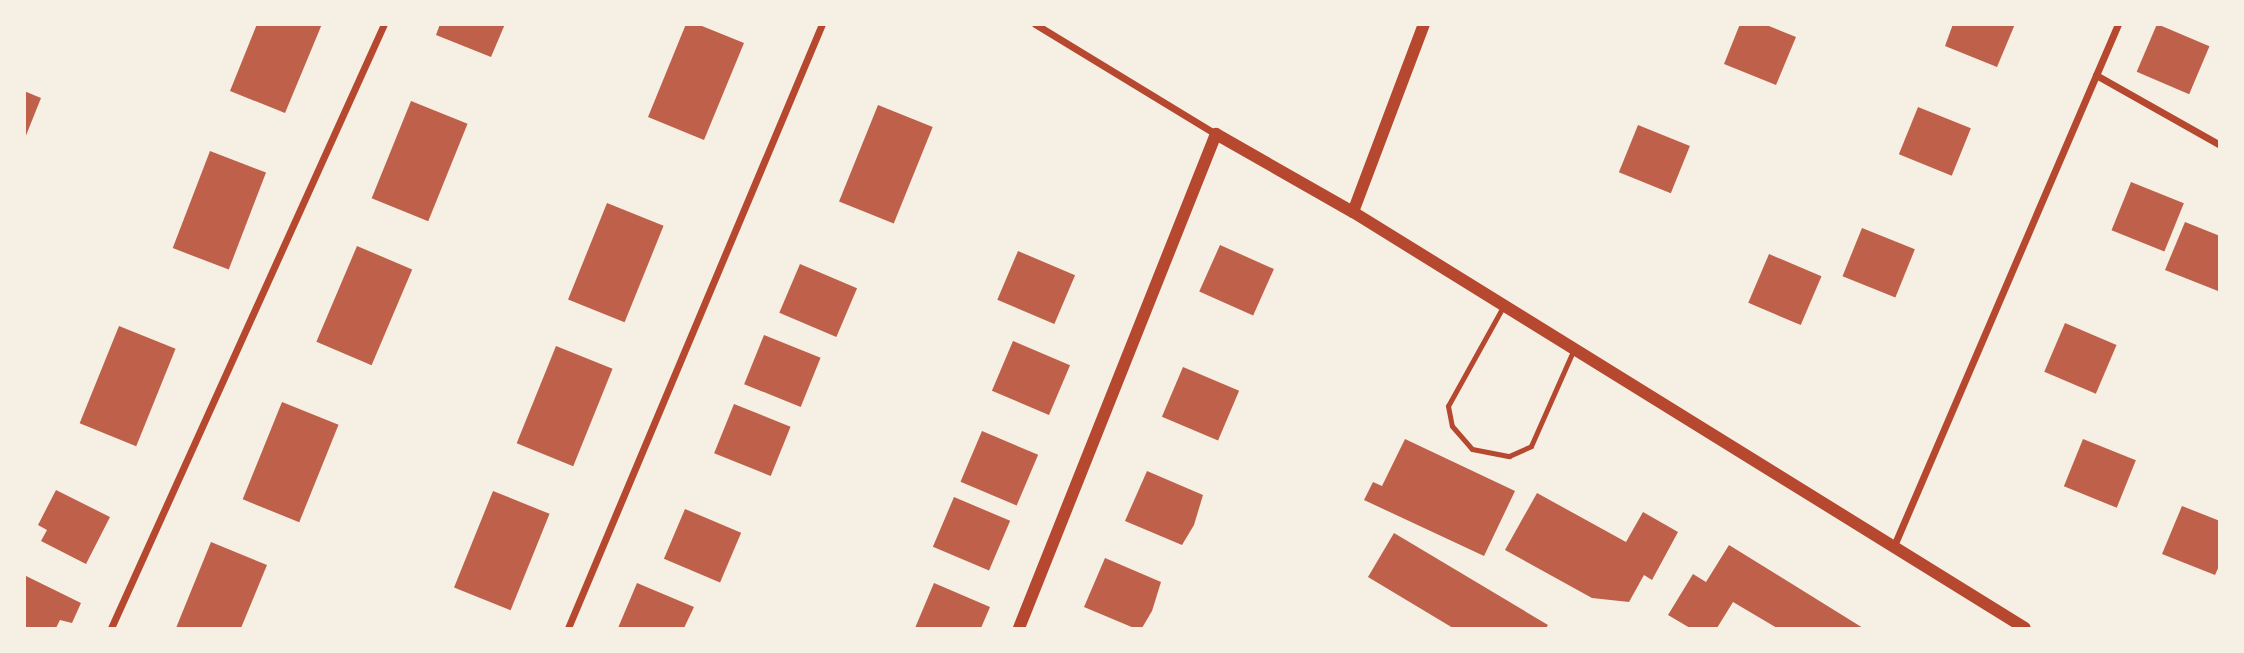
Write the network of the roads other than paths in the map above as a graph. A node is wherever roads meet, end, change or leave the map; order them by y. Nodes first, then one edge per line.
1 (384, 24) edge
2 (822, 24) edge
3 (1035, 24) edge
4 (1424, 24) edge
5 (2118, 24) edge
6 (2096, 75) junction
7 (1216, 134) junction
8 (2220, 145) edge
9 (1353, 212) junction
10 (1504, 305) junction
11 (1574, 349) junction
12 (1893, 549) junction
13 (111, 628) edge
14 (568, 628) edge
15 (1018, 628) edge
16 (2025, 628) edge

1 - 13 street
2 - 14 street
3 - 7 street
4 - 9 street
5 - 6 street
6 - 8 street
6 - 12 street
7 - 9 street
7 - 15 street
9 - 10 street
10 - 11 street
10 - 11 lane
11 - 12 street
12 - 16 street

